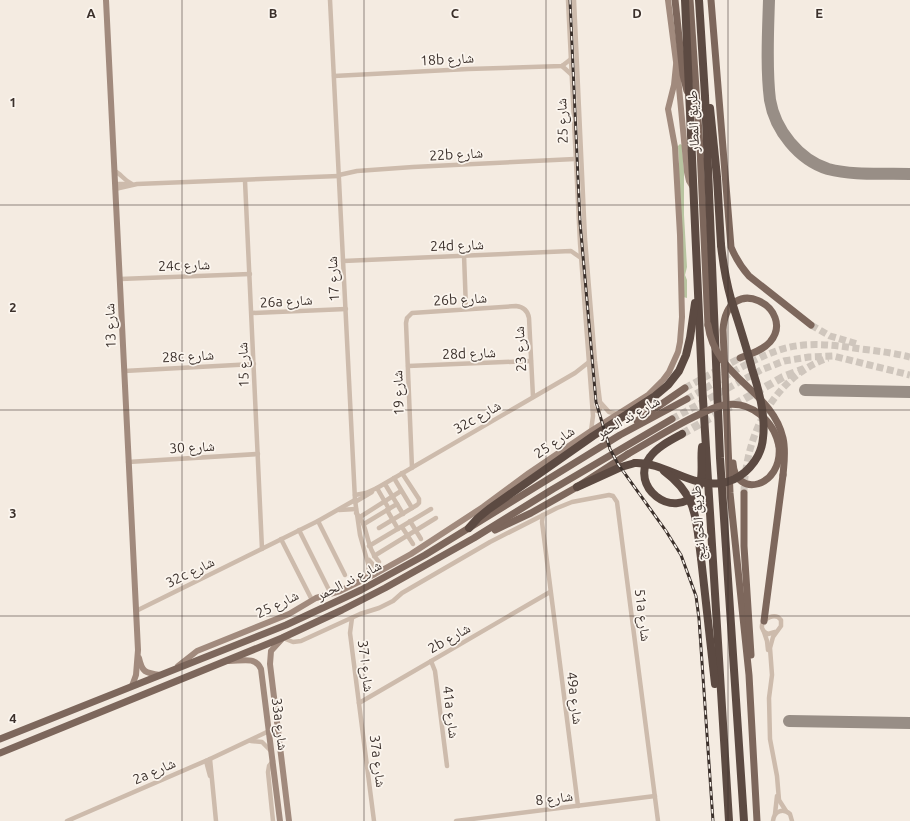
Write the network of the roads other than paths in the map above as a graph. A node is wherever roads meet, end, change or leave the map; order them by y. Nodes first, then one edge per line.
1 (106, 0) edge
2 (330, 0) edge
3 (568, 0) edge
4 (574, 0) edge
5 (668, 0) edge
6 (675, 0) edge
7 (684, 0) edge
8 (690, 0) edge
9 (699, 0) edge
10 (711, 0) edge
11 (571, 59) junction
12 (676, 64) junction
13 (562, 66) junction
14 (572, 75) junction
15 (334, 76) junction
16 (705, 96) junction
17 (689, 99) junction
18 (682, 115) junction
19 (670, 125) junction
20 (575, 159) junction
21 (114, 171) junction
22 (339, 175) junction
23 (245, 181) junction
24 (134, 184) junction
25 (115, 187) junction
26 (693, 187) junction
27 (694, 224) joint
28 (712, 242) joint
29 (580, 243) junction
30 (571, 251) junction
31 (464, 255) junction
32 (581, 258) junction
33 (343, 261) junction
34 (250, 274) junction
35 (120, 279) junction
36 (698, 290) junction
37 (516, 306) joint
38 (346, 309) junction
39 (466, 309) junction
40 (252, 314) junction
41 (407, 318) joint
42 (811, 325) tunnel mouth
43 (740, 358) tunnel mouth
44 (531, 362) junction
45 (589, 362) junction
46 (254, 364) junction
47 (408, 366) junction
48 (124, 371) junction
49 (575, 373) junction
50 (590, 374) junction
51 (685, 388) tunnel mouth
52 (533, 397) junction
53 (687, 399) tunnel mouth
54 (602, 406) junction
55 (593, 408) junction
56 (618, 414) junction
57 (672, 419) tunnel mouth
58 (591, 431) junction
59 (706, 433) junction
60 (682, 434) tunnel mouth
61 (620, 435) junction
62 (728, 445) junction
63 (258, 454) junction
64 (128, 462) junction
65 (657, 466) junction
66 (412, 468) junction
67 (402, 473) junction
68 (394, 478) junction
69 (385, 484) junction
70 (576, 487) junction
71 (376, 489) junction
72 (401, 491) junction
73 (744, 493) tunnel mouth
74 (392, 497) junction
75 (355, 499) junction
76 (385, 501) junction
77 (397, 504) junction
78 (412, 508) junction
79 (431, 509) dead end
80 (339, 510) junction
81 (388, 510) junction
82 (357, 513) junction
83 (403, 514) junction
84 (543, 515) junction
85 (436, 518) dead end
86 (393, 520) junction
87 (534, 520) junction
88 (318, 521) junction
89 (409, 522) junction
90 (364, 524) junction
91 (384, 525) junction
92 (379, 528) dead end
93 (400, 528) junction
94 (469, 528) junction
95 (299, 530) junction
96 (544, 530) junction
97 (416, 531) junction
98 (388, 535) junction
99 (408, 536) junction
100 (474, 538) junction
101 (281, 539) junction
102 (421, 539) dead end
103 (413, 544) dead end
104 (392, 545) junction
105 (369, 546) junction
106 (262, 549) junction
107 (367, 556) junction
108 (374, 556) junction
109 (379, 562) dead end
110 (384, 569) junction
111 (345, 575) dead end
112 (366, 578) junction
113 (550, 592) junction
114 (331, 594) junction
115 (312, 600) junction
116 (136, 611) junction
117 (352, 618) junction
118 (764, 621) junction
119 (341, 623) junction
120 (764, 632) junction
121 (775, 632) junction
122 (350, 633) junction
123 (283, 638) junction
124 (138, 650) junction
125 (227, 661) junction
126 (431, 661) junction
127 (175, 669) junction
128 (160, 675) junction
129 (749, 675) junction
130 (132, 686) junction
131 (721, 700) junction
132 (359, 703) junction
133 (269, 731) junction
134 (0, 739) edge
135 (249, 741) junction
136 (271, 751) junction
137 (0, 753) edge
138 (208, 760) junction
139 (272, 761) junction
140 (447, 766) dead end
141 (284, 780) junction
142 (655, 796) junction
143 (578, 806) junction
144 (786, 811) junction
145 (775, 814) junction
146 (215, 820) edge
147 (67, 821) edge
148 (273, 821) edge
149 (280, 821) edge
150 (289, 821) edge
151 (374, 821) edge
152 (456, 821) edge
153 (658, 821) edge
154 (729, 821) edge
155 (744, 821) edge
156 (757, 821) edge
157 (773, 821) edge
158 (792, 821) edge

1 - 21 street, شارع 13
2 - 15 street, شارع 17
3 - 11 street, شارع 25
4 - 54 street, شارع 25
5 - 12 street
6 - 17 main road
7 - 17 highway, طريق المطار
8 - 118 main road, bridge
9 - 16 highway, طريق المطار
10 - 42 main road
11 - 13 street
11 - 14 street, شارع 25
12 - 18 street
12 - 19 street
13 - 14 street
13 - 15 street, 18b شارع
14 - 20 street, شارع 25
15 - 22 street, شارع 17
16 - 28 highway, طريق المطار
16 - 65 highway, bridge
17 - 26 highway, طريق المطار
18 - 19 street
18 - 26 street
19 - 56 street
20 - 22 street, 22b شارع
20 - 29 street, شارع 25
21 - 24 street
21 - 25 street, شارع 13
22 - 23 street, 22b شارع
22 - 33 street, شارع 17
23 - 24 street, 22b شارع
23 - 34 street, شارع 15
24 - 25 street, 22b شارع
25 - 35 street, شارع 13
26 - 27 highway, طريق المطار
27 - 36 highway, طريق الخوانيج
28 - 155 highway, طريق الخوانيج
29 - 30 street
29 - 32 street, شارع 25
30 - 31 street, 24d شارع
30 - 32 street
31 - 33 street, 24d شارع
31 - 39 street
32 - 45 street, شارع 25
33 - 38 street, شارع 17
34 - 35 street, 24c شارع
34 - 40 street, شارع 15
35 - 48 street, شارع 13
36 - 59 highway, طريق الخوانيج
36 - 94 highway
37 - 39 street, 26b شارع
37 - 44 street, شارع 23
38 - 40 street, 26a شارع
38 - 75 street, شارع 17
39 - 41 street, 26b شارع
40 - 46 street, شارع 15
41 - 47 street, شارع 19
43 - 62 main road
44 - 47 street, 28d شارع
44 - 52 street, شارع 23
45 - 49 street, 32c شارع
45 - 50 street, شارع 25
46 - 48 street, 28c شارع
46 - 63 street, شارع 15
47 - 66 street, شارع 19
48 - 64 street, شارع 13
49 - 50 street
49 - 52 street, 32c شارع
50 - 55 street, شارع 25
51 - 61 main road
52 - 66 street, 32c شارع
53 - 61 main road, شارع ند الحمر
54 - 55 street
54 - 56 street
55 - 58 street, شارع 25
56 - 58 street
57 - 100 main road, شارع ند الحمر
58 - 110 street, شارع 25
59 - 60 highway
59 - 131 highway, طريق الخوانيج
61 - 94 main road, شارع ند الحمر
62 - 70 main road, bridge
62 - 129 main road
63 - 64 street, شارع 30
63 - 106 street, شارع 15
64 - 116 street, شارع 13
65 - 70 highway, bridge
65 - 131 highway, bridge
66 - 67 street, 32c شارع
67 - 68 street, 32c شارع
67 - 78 street
68 - 69 street, 32c شارع
68 - 72 street
69 - 71 street, 32c شارع
69 - 74 street
70 - 100 main road
71 - 75 street, 32c شارع
71 - 75 street, 32c شارع
71 - 76 street
72 - 74 street
72 - 78 street
73 - 129 main road
74 - 76 street
74 - 77 street
75 - 80 street, 32c شارع
75 - 82 street, شارع 17
76 - 81 street
76 - 82 street
77 - 81 street
77 - 83 street
78 - 83 street
79 - 89 street
80 - 82 street, 32c شارع
80 - 88 street, 32c شارع
81 - 86 street
81 - 90 street
82 - 90 street
82 - 107 street, شارع 17
83 - 86 street
83 - 89 street
84 - 87 street, 51a شارع
84 - 96 street, 49a شارع
84 - 142 street, 51a شارع
85 - 97 street
86 - 91 street
86 - 93 street
87 - 96 street
87 - 117 street, 51a شارع
88 - 95 street, 32c شارع
88 - 111 street
89 - 93 street
89 - 97 street
90 - 105 street
91 - 92 street
91 - 98 street
93 - 98 street
93 - 99 street
94 - 127 main road, شارع ند الحمر
95 - 101 street, 32c شارع
95 - 114 street
96 - 113 street, 49a شارع
97 - 99 street
97 - 102 street
98 - 104 street
98 - 105 street
99 - 103 street
99 - 104 street
100 - 123 main road, شارع ند الحمر
101 - 106 street, 32c شارع
101 - 115 street
104 - 108 street
105 - 108 street
106 - 116 street, 32c شارع
107 - 110 street, شارع 17
107 - 112 street, شارع 17
108 - 109 street
110 - 112 street, شارع 25
112 - 114 street, شارع 25
113 - 126 street, 2b شارع
113 - 143 street, 49a شارع
114 - 115 street, شارع 25
115 - 127 street, شارع 25
116 - 124 street, شارع 13
117 - 119 street, 51a شارع
117 - 122 street, شارع ا 37
118 - 120 street
118 - 121 street
119 - 122 street, شارع ا 37
119 - 123 street, 51a شارع
120 - 121 street
120 - 145 street
121 - 144 street
122 - 132 street, شارع ا 37
123 - 125 main road, شارع ند الحمر
123 - 141 street, 33a شارع
124 - 128 street, شارع 13
124 - 130 street, شارع 13
125 - 133 street, 33a شارع
125 - 137 main road, شارع ند الحمر
126 - 132 street, 2b شارع
126 - 140 street, 41a شارع
127 - 128 main road, شارع ند الحمر
128 - 130 main road, شارع ند الحمر
129 - 156 main road
130 - 134 main road, شارع ند الحمر
131 - 154 highway, طريق الخوانيج
132 - 151 street, 37a شارع
133 - 135 street, 2a شارع
133 - 136 street, 33a شارع
133 - 141 street
135 - 136 street
135 - 138 street, 2a شارع
136 - 139 street, 33a شارع
138 - 146 street
138 - 147 street, 2a شارع
139 - 148 street
139 - 149 street, 33a شارع
141 - 150 street, 33a شارع
142 - 143 street, شارع 8
142 - 153 street, 51a شارع
143 - 152 street, شارع 8
144 - 145 street
144 - 158 street
145 - 157 street

